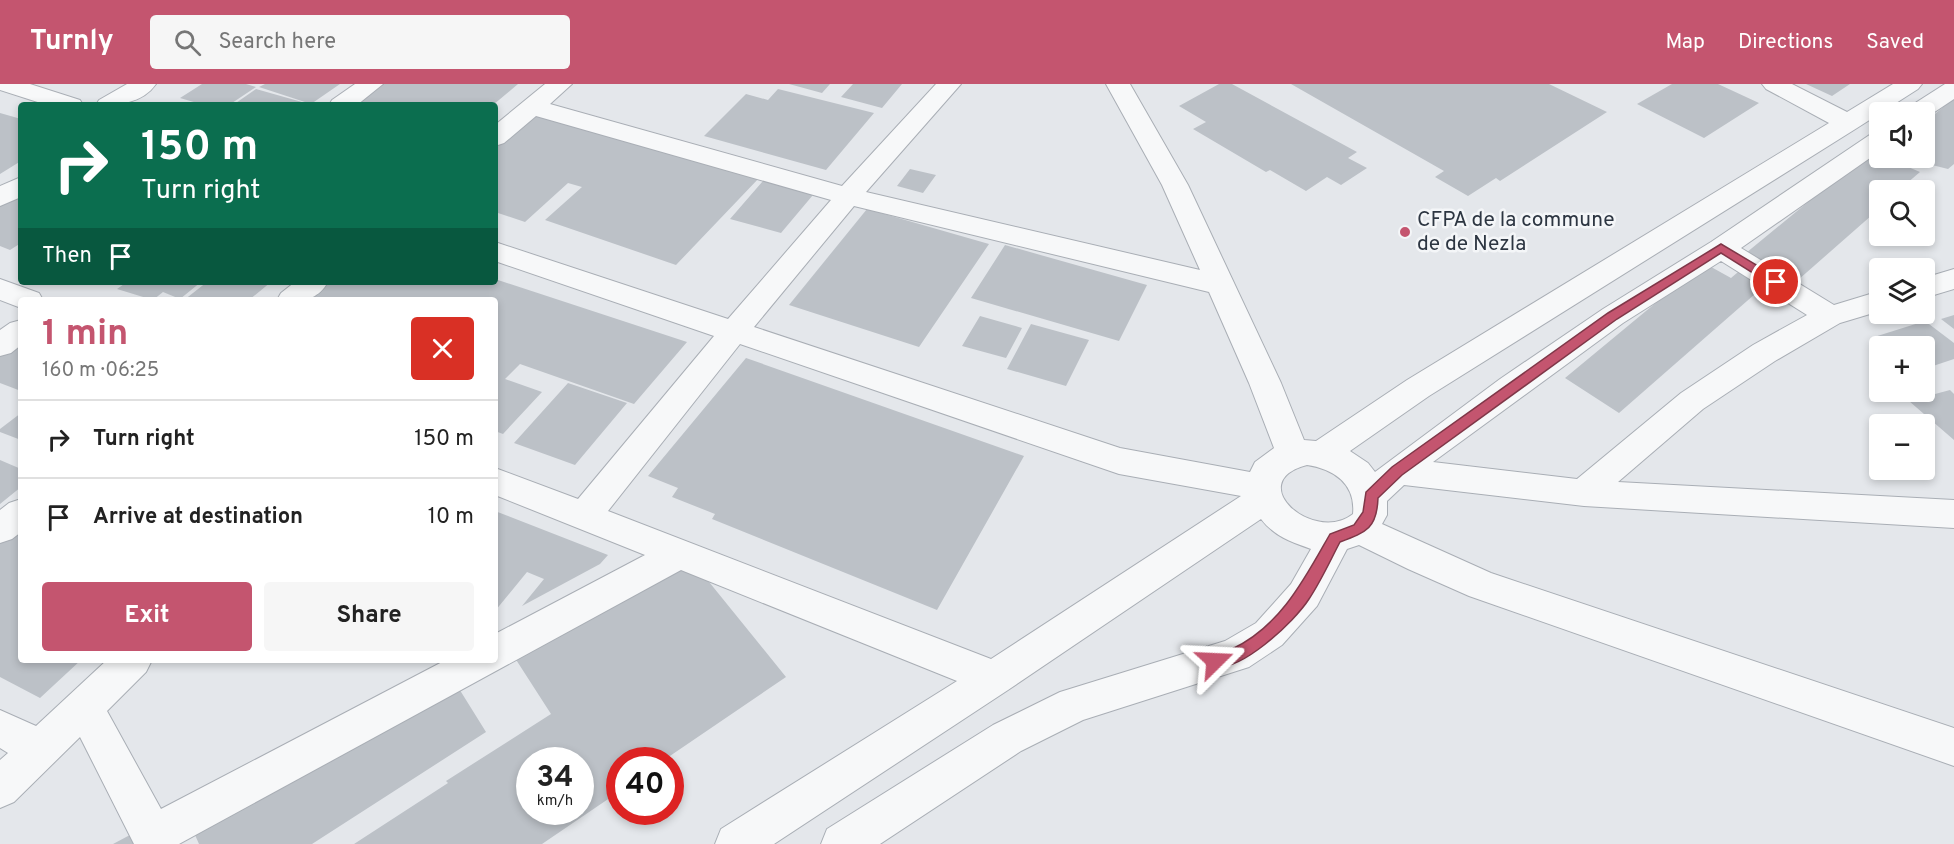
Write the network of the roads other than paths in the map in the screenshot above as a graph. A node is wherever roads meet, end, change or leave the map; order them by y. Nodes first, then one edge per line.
1 (6, 84) edge
2 (144, 84) edge
3 (371, 84) edge
4 (560, 84) edge
5 (949, 84) edge
6 (1118, 84) edge
7 (1774, 84) edge
8 (1910, 84) edge
9 (1954, 88) edge
10 (61, 102) edge
11 (113, 102) edge
12 (345, 102) edge
13 (1933, 102) edge
14 (532, 107) junction
15 (1848, 123) junction
16 (498, 135) edge
17 (1869, 147) edge
18 (18, 187) edge
19 (848, 196) junction
20 (0, 198) edge
21 (1721, 248) junction
22 (498, 252) edge
23 (1954, 279) edge
24 (310, 285) edge
25 (1221, 285) junction
26 (1935, 285) edge
27 (0, 289) edge
28 (21, 297) edge
29 (295, 297) edge
30 (1869, 305) edge
31 (1830, 316) junction
32 (734, 331) junction
33 (18, 332) edge
34 (0, 345) edge
35 (1307, 454) junction
36 (1397, 471) junction
37 (498, 482) edge
38 (1263, 493) junction
39 (1584, 493) junction
40 (1954, 514) edge
41 (18, 515) edge
42 (584, 518) junction
43 (1355, 521) junction
44 (0, 529) edge
45 (679, 554) junction
46 (498, 651) edge
47 (130, 663) edge
48 (477, 663) edge
49 (994, 678) junction
50 (84, 706) junction
51 (0, 728) edge
52 (1954, 747) edge
53 (41, 749) junction
54 (0, 788) edge
55 (155, 840) edge
56 (736, 844) edge
57 (842, 844) edge

1 - 10 street
2 - 11 street
3 - 12 street
4 - 14 street
5 - 19 street
6 - 25 street
7 - 15 street
8 - 15 street
9 - 13 street
14 - 16 street
14 - 19 street
15 - 35 street
17 - 21 street
18 - 20 street
19 - 25 street
19 - 32 street
21 - 31 street
21 - 36 street
22 - 32 street
23 - 26 street
24 - 29 street
25 - 35 street
27 - 28 street
30 - 31 street
31 - 39 street
32 - 38 street
32 - 42 street
33 - 34 street
35 - 38 street
35 - 43 street
36 - 39 street
36 - 43 street
37 - 42 street
38 - 43 street
38 - 49 street
39 - 40 street
41 - 44 street
42 - 45 street
43 - 52 street
43 - 57 street
45 - 46 street
45 - 49 street
47 - 50 street
48 - 55 street
49 - 56 street
50 - 53 street
50 - 55 street
51 - 53 street
53 - 54 street

